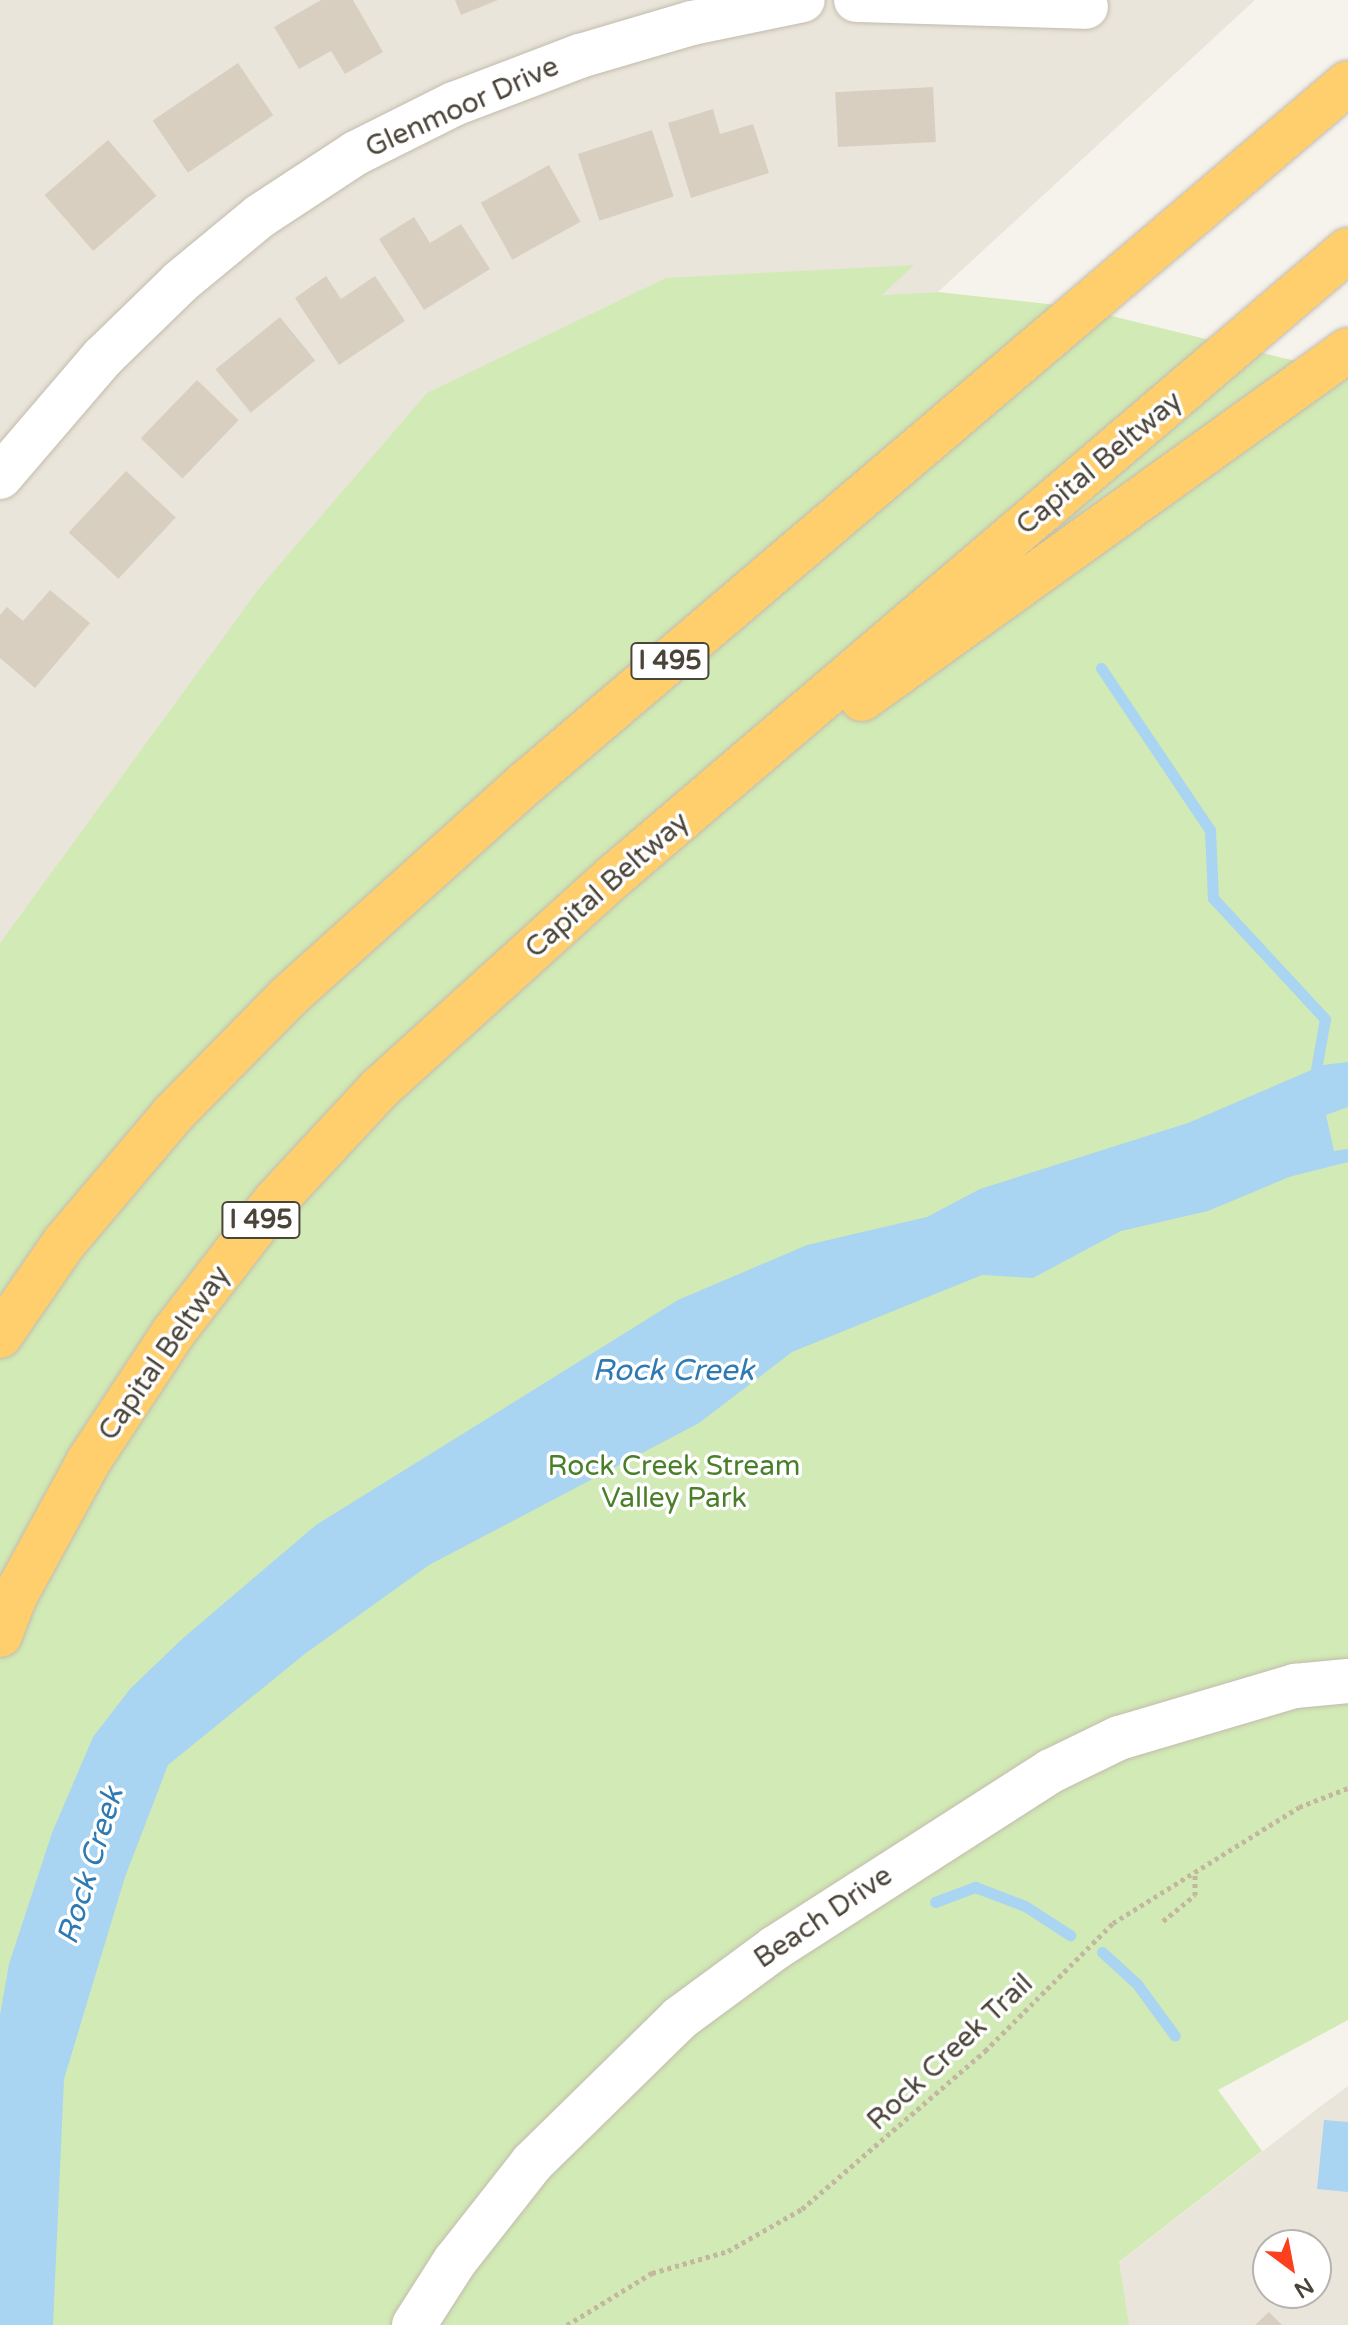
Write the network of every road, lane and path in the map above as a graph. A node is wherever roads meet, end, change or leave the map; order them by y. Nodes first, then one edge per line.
1 (803, 0) edge
2 (856, 0) edge
3 (1086, 7) dead end
4 (1348, 83) edge
5 (1348, 250) edge
6 (1348, 350) edge
7 (0, 477) edge
8 (613, 877) junction
9 (0, 1336) edge
10 (0, 1635) edge
11 (1348, 1681) edge
12 (1348, 1788) edge
13 (1195, 1871) junction
14 (1163, 1921) dead end
15 (414, 2325) edge
16 (567, 2325) edge

1 - 7 street, Glenmoor Drive
2 - 3 street
4 - 9 highway, I 495
5 - 8 highway, Capital Beltway / I 495
6 - 8 highway
8 - 10 highway, Capital Beltway / I 495
11 - 15 street, Beach Drive
12 - 13 path, Rock Creek Trail
13 - 14 path
13 - 16 path, Rock Creek Trail

